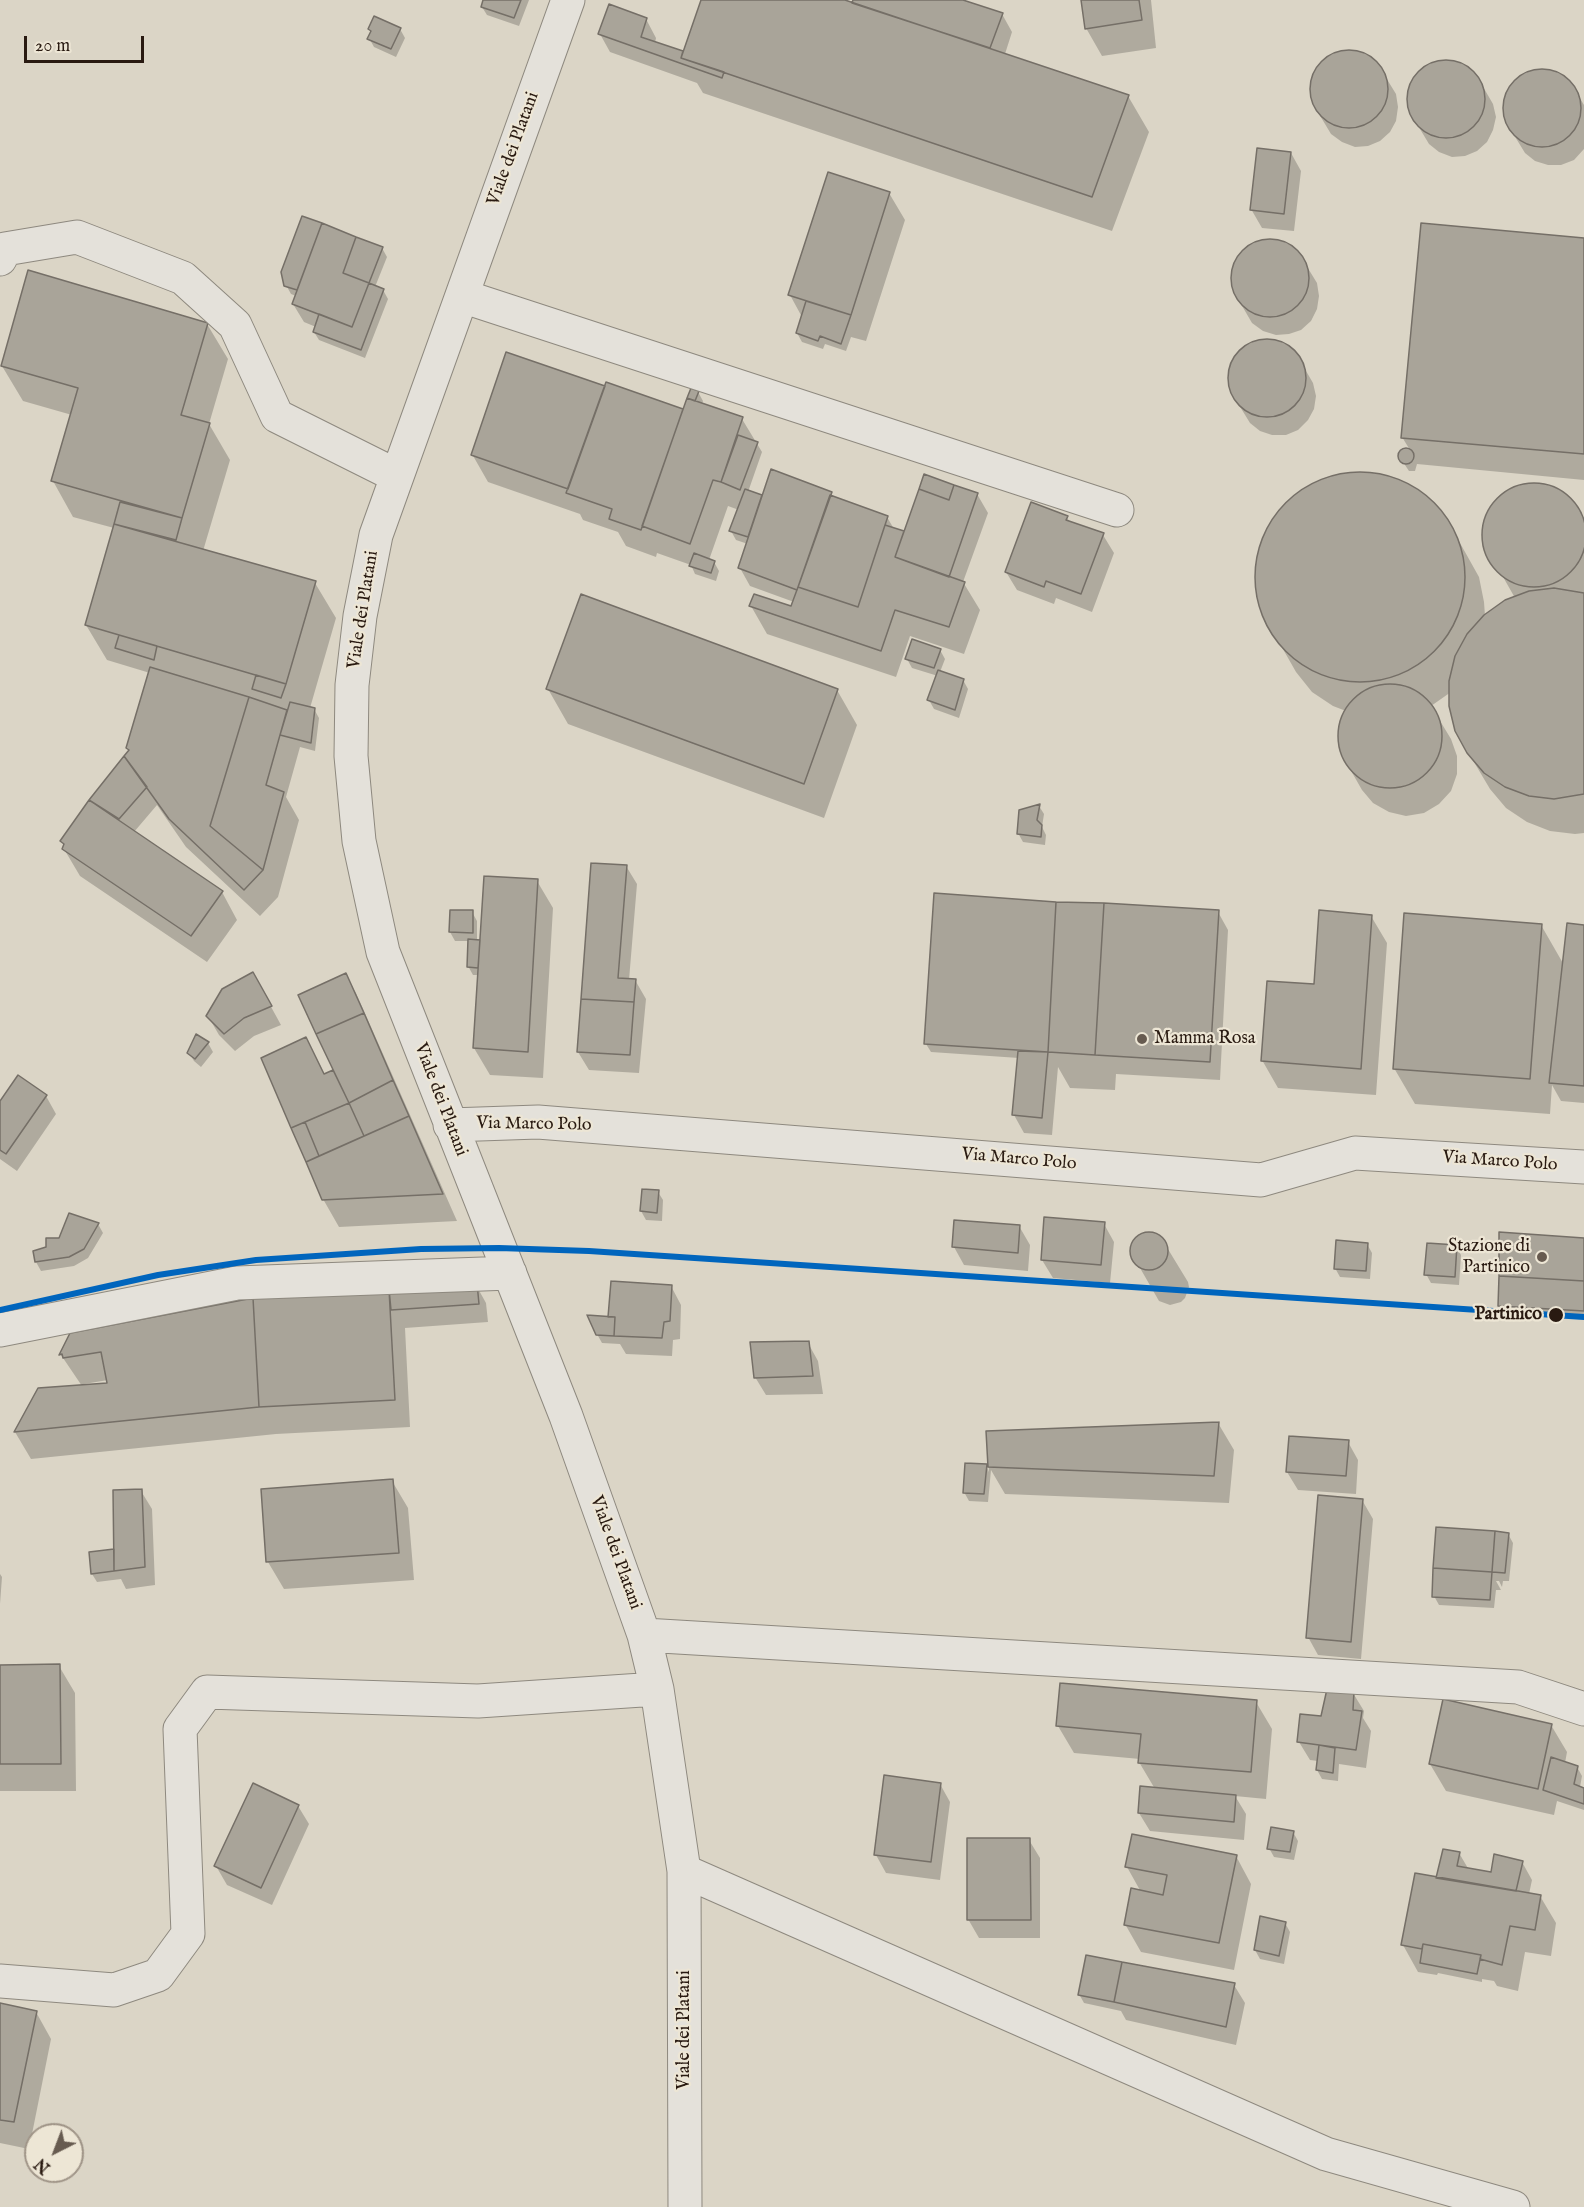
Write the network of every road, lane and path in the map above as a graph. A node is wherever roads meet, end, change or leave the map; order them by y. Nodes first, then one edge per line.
1 (568, 0) edge
2 (0, 259) edge
3 (462, 296) junction
4 (397, 476) junction
5 (1117, 510) dead end
6 (450, 1125) junction
7 (1584, 1167) edge
8 (510, 1273) junction
9 (0, 1330) edge
10 (644, 1635) junction
11 (657, 1689) junction
12 (1584, 1709) edge
13 (684, 1871) junction
14 (0, 1981) edge
15 (685, 2207) edge
16 (1513, 2207) edge

1 - 3 street, Viale dei Platani
2 - 4 street
3 - 4 street, Viale dei Platani
3 - 5 street
4 - 6 street, Viale dei Platani
6 - 7 street, Via Marco Polo
6 - 8 street, Viale dei Platani
8 - 9 street
8 - 10 street, Viale dei Platani
10 - 11 street, Viale dei Platani
10 - 12 street
11 - 13 street, Viale dei Platani
11 - 14 street
13 - 15 street, Viale dei Platani
13 - 16 street

